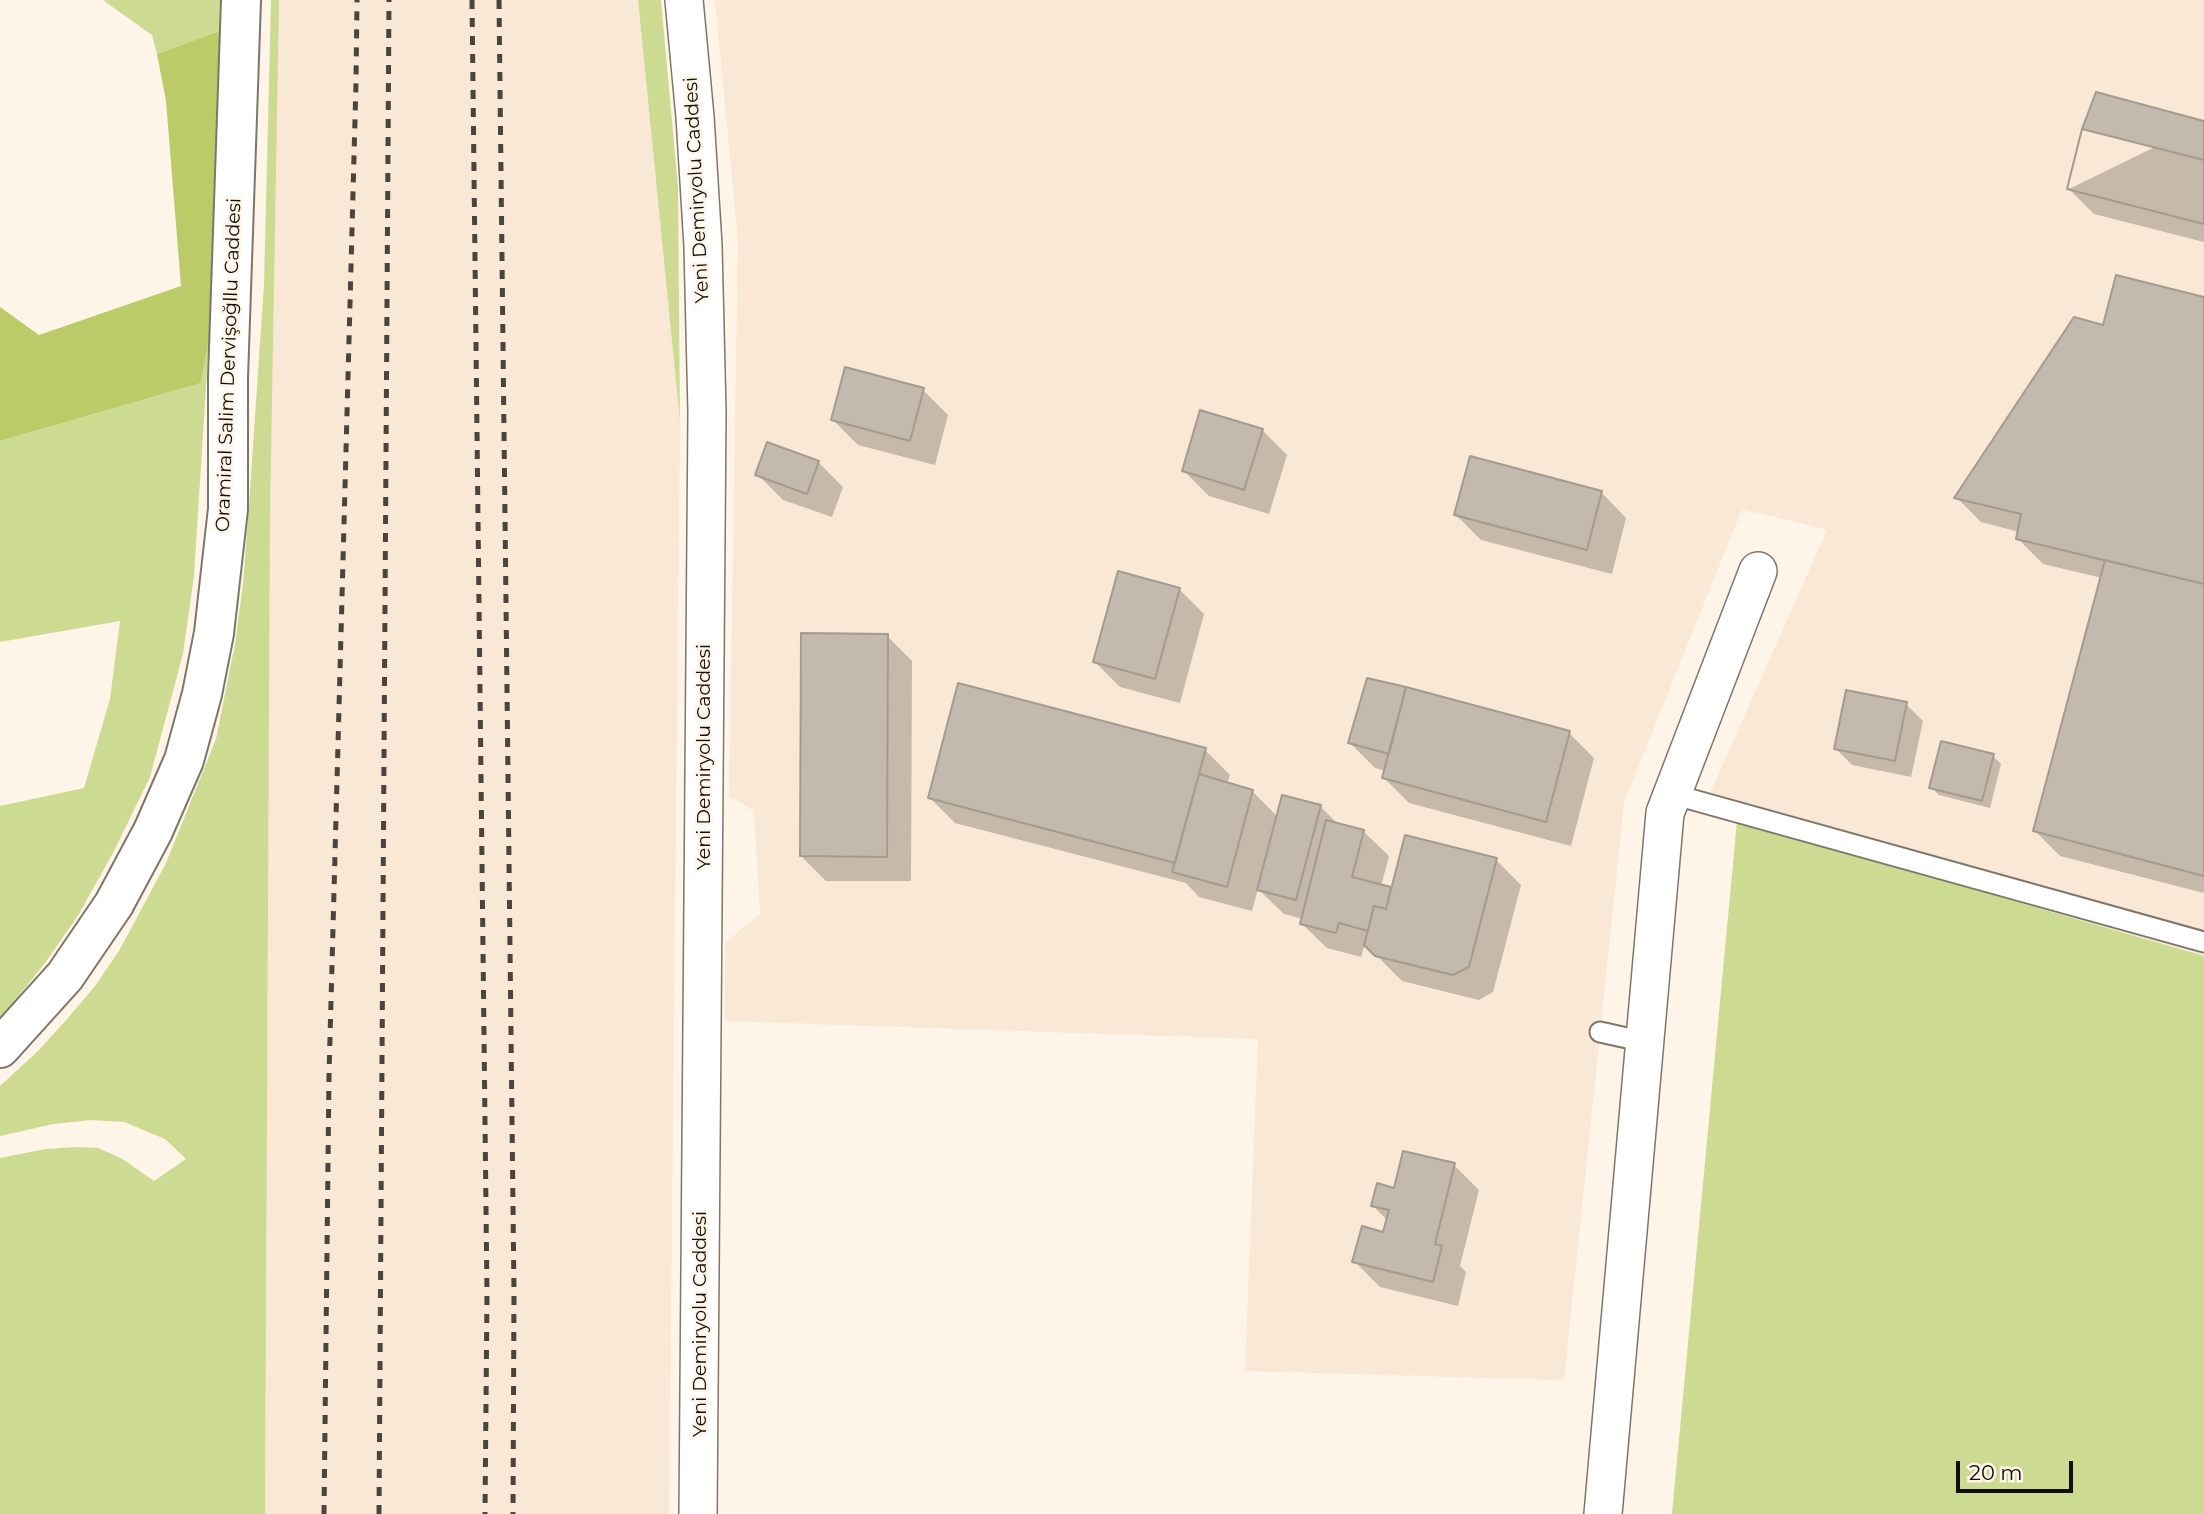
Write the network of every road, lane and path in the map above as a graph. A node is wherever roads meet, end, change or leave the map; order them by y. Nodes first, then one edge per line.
1 (241, 0) edge
2 (684, 0) edge
3 (1758, 571) dead end
4 (1672, 794) junction
5 (2204, 942) edge
6 (1600, 1032) dead end
7 (1645, 1042) junction
8 (0, 1048) edge
9 (698, 1514) edge
10 (1604, 1514) edge

1 - 8 street, Oramiral Salim Dervişoğllu Caddesi
2 - 9 street, Yeni Demiryolu Caddesi
3 - 4 street
4 - 5 lane
4 - 7 street
6 - 7 lane
7 - 10 street

